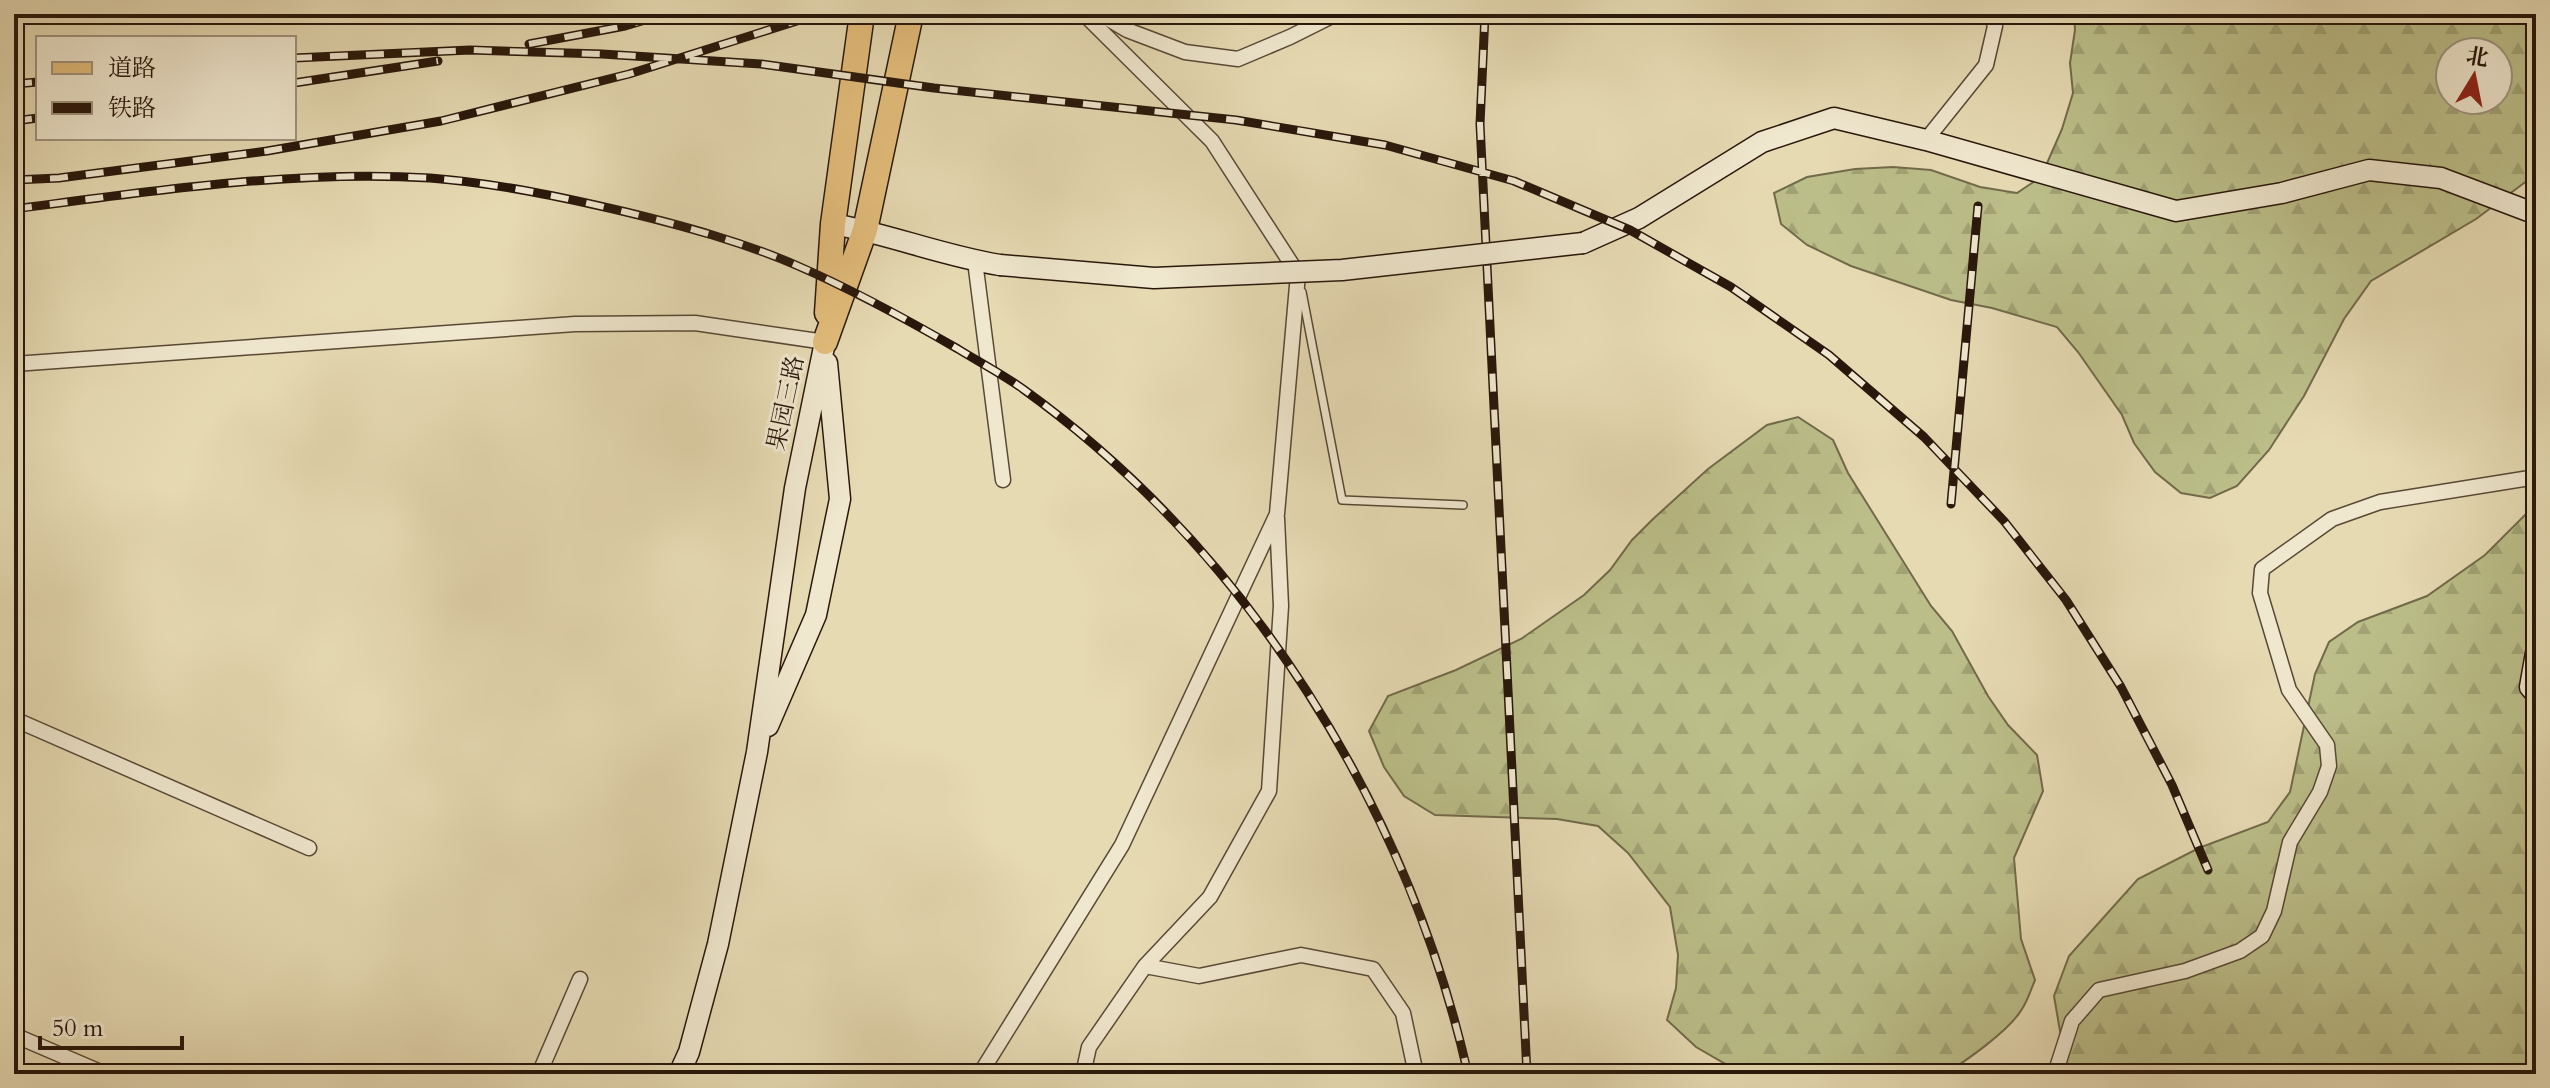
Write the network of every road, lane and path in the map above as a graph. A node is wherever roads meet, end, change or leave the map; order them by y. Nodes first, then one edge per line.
1 (862, 14) edge
2 (911, 14) edge
3 (1084, 14) edge
4 (1100, 14) edge
5 (1336, 14) edge
6 (1991, 14) edge
7 (1926, 140) junction
8 (2536, 214) edge
9 (833, 224) junction
10 (865, 230) junction
11 (975, 261) junction
12 (1298, 274) junction
13 (825, 342) junction
14 (14, 364) edge
15 (2536, 477) edge
16 (1003, 480) dead end
17 (1463, 505) dead end
18 (1277, 514) junction
19 (2536, 653) edge
20 (2536, 694) edge
21 (14, 719) edge
22 (757, 752) junction
23 (309, 848) dead end
24 (1145, 966) junction
25 (580, 979) dead end
26 (14, 1035) edge
27 (105, 1074) edge
28 (539, 1074) edge
29 (679, 1074) edge
30 (980, 1074) edge
31 (1083, 1074) edge
32 (1416, 1074) edge
33 (2055, 1074) edge

1 - 9 main road
2 - 10 main road
3 - 12 street
4 - 5 street
6 - 7 street
7 - 8 street
7 - 11 street, bridge
9 - 10 street
9 - 13 main road
10 - 11 street
10 - 13 main road
11 - 16 street
12 - 17 lane
12 - 18 street
13 - 14 street
13 - 22 street, 果园三路
13 - 22 street, 果园三路
15 - 33 street
18 - 24 street
18 - 30 street
19 - 20 street
21 - 23 street
22 - 29 street, 果园三路
24 - 31 street
24 - 32 street
25 - 28 street
26 - 27 street

